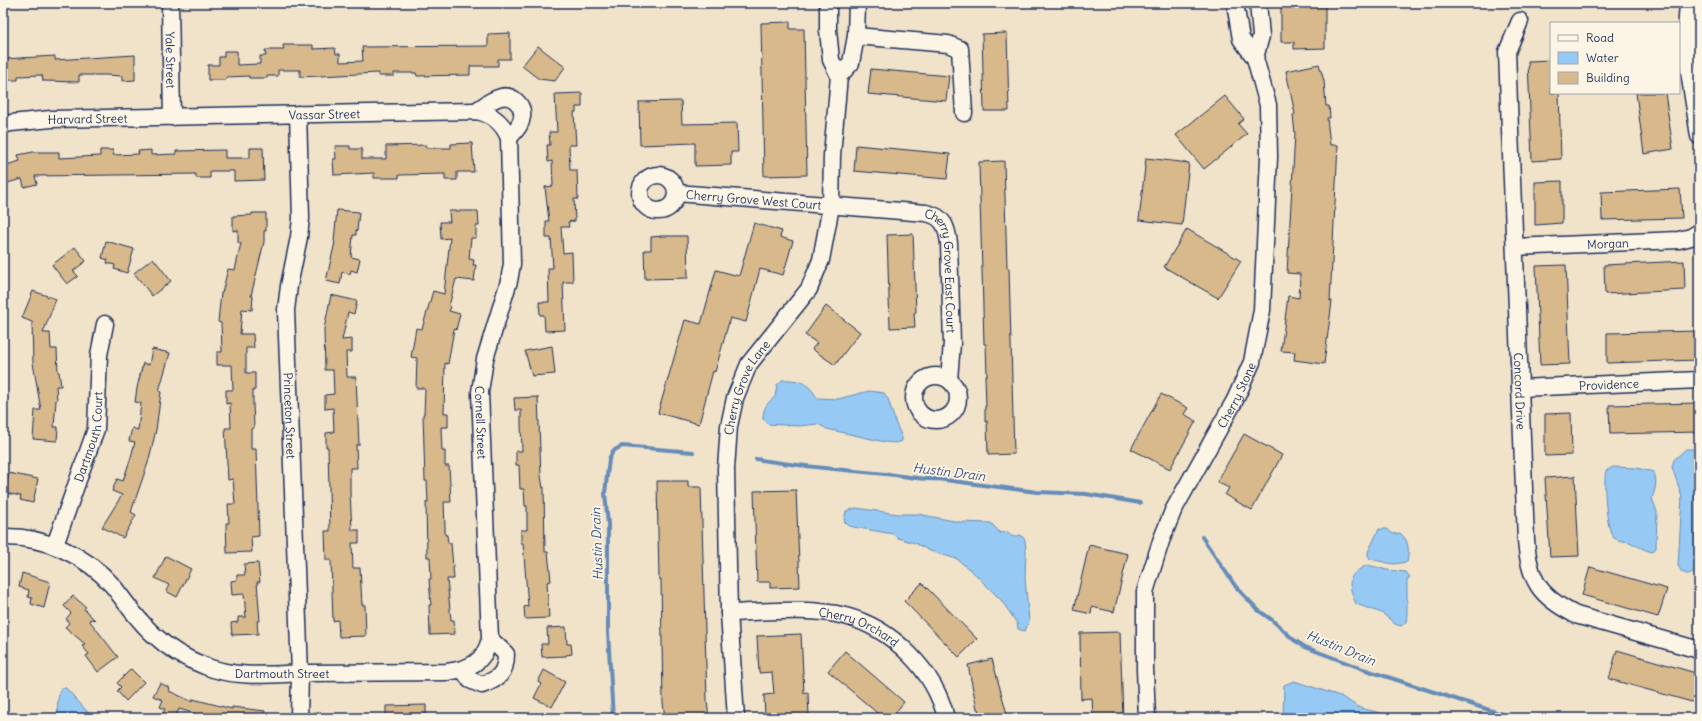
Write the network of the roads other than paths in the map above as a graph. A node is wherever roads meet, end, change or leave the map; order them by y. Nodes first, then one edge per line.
1 (170, 3) edge
2 (828, 3) edge
3 (857, 3) edge
4 (1235, 3) edge
5 (1258, 3) edge
6 (1688, 3) edge
7 (1520, 21) dead end
8 (856, 36) junction
9 (1699, 47) edge
10 (1255, 58) junction
11 (1688, 65) junction
12 (839, 76) junction
13 (476, 111) junction
14 (964, 112) dead end
15 (298, 114) junction
16 (172, 117) junction
17 (3, 125) edge
18 (505, 131) junction
19 (1699, 136) edge
20 (677, 193) dead end
21 (831, 206) junction
22 (1699, 232) edge
23 (1515, 247) junction
24 (105, 324) dead end
25 (949, 379) dead end
26 (1699, 380) edge
27 (1520, 388) junction
28 (3, 537) edge
29 (55, 545) junction
30 (729, 613) junction
31 (490, 639) junction
32 (1699, 650) edge
33 (478, 661) joint
34 (463, 670) junction
35 (300, 673) junction
36 (299, 718) edge
37 (736, 718) edge
38 (946, 718) edge
39 (1147, 718) edge

1 - 16 street, Yale Street
2 - 12 street, Cherry Grove Lane
3 - 8 street
4 - 10 street, Cherry Stone
5 - 10 street
6 - 11 street
7 - 23 street, Concord Drive
8 - 12 street
8 - 14 street
9 - 11 street
10 - 39 street, Cherry Stone
11 - 19 street
12 - 21 street, Cherry Grove Lane
13 - 15 street, Vassar Street
13 - 18 street, Vassar Street
13 - 18 street
15 - 16 street, Vassar Street
15 - 35 street, Princeton Street
16 - 17 street, Harvard Street
18 - 31 street, Cornell Street
20 - 21 street, Cherry Grove West Court
21 - 25 street, Cherry Grove East Court
21 - 30 street, Cherry Grove Lane
22 - 23 street, Morgan
23 - 27 street, Concord Drive
24 - 29 street, Dartmouth Court
26 - 27 street, Providence
27 - 32 street, Concord Drive
28 - 29 street, Dartmouth Street
29 - 35 street, Dartmouth Street
30 - 37 street, Cherry Grove Lane
30 - 38 street, Cherry Orchard
31 - 33 street, Cornell Street
31 - 34 street
33 - 34 street, Dartmouth Street
34 - 35 street, Dartmouth Street
35 - 36 street, Princeton Street

